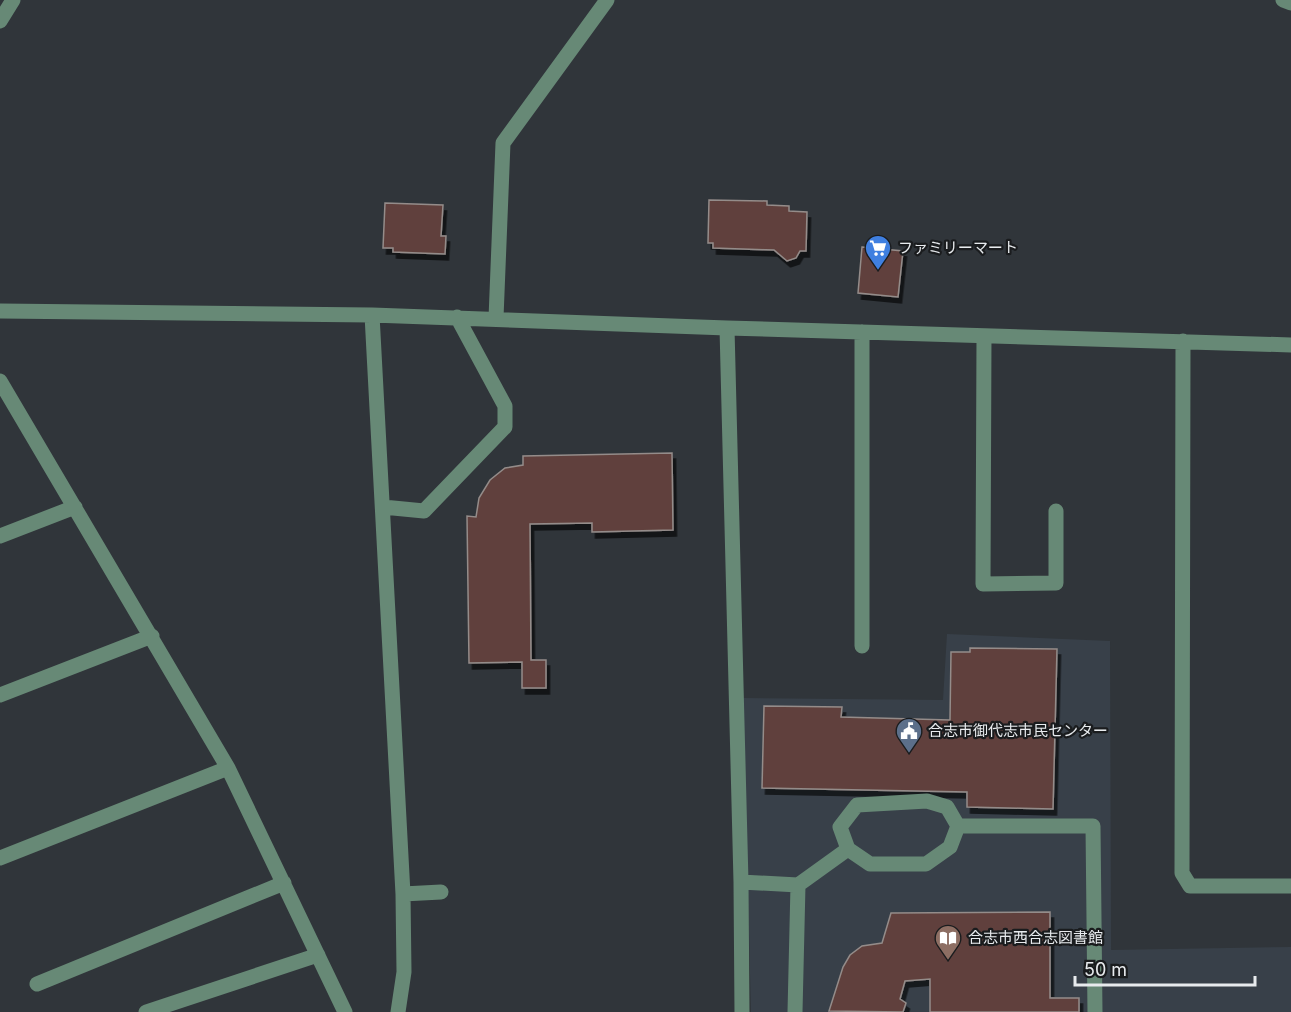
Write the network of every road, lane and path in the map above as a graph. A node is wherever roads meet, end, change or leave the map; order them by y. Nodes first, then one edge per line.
1 (13, 0) edge
2 (607, 0) edge
3 (1283, 0) edge
4 (1291, 3) edge
5 (0, 21) edge
6 (0, 311) edge
7 (372, 315) junction
8 (457, 317) junction
9 (495, 318) junction
10 (727, 328) junction
11 (862, 332) junction
12 (984, 336) junction
13 (1183, 341) junction
14 (1291, 345) edge
15 (0, 381) edge
16 (75, 507) junction
17 (383, 507) junction
18 (1056, 511) dead end
19 (0, 536) edge
20 (152, 636) junction
21 (862, 646) dead end
22 (0, 695) edge
23 (228, 768) junction
24 (958, 826) junction
25 (848, 849) junction
26 (0, 858) edge
27 (741, 882) junction
28 (284, 883) junction
29 (798, 885) junction
30 (1291, 885) edge
31 (441, 892) dead end
32 (403, 894) junction
33 (318, 955) junction
34 (37, 984) dead end
35 (146, 1012) edge
36 (345, 1012) edge
37 (398, 1012) edge
38 (742, 1012) edge
39 (795, 1012) edge
40 (1095, 1012) edge

1 - 5 street
2 - 9 street
3 - 4 street
6 - 7 street
7 - 8 street
7 - 17 street
8 - 9 street
8 - 17 street
9 - 10 street
10 - 11 street
10 - 27 street
11 - 12 street
11 - 21 street
12 - 13 street
12 - 18 street
13 - 14 street
13 - 30 street
15 - 16 street
16 - 19 street
16 - 20 street
17 - 32 street
20 - 22 street
20 - 23 street
23 - 26 street
23 - 28 street
24 - 25 street
24 - 25 street
24 - 40 street
25 - 29 street
27 - 29 street
27 - 38 street
28 - 33 street
28 - 34 street
29 - 39 street
31 - 32 street
32 - 37 street
33 - 35 street
33 - 36 street

